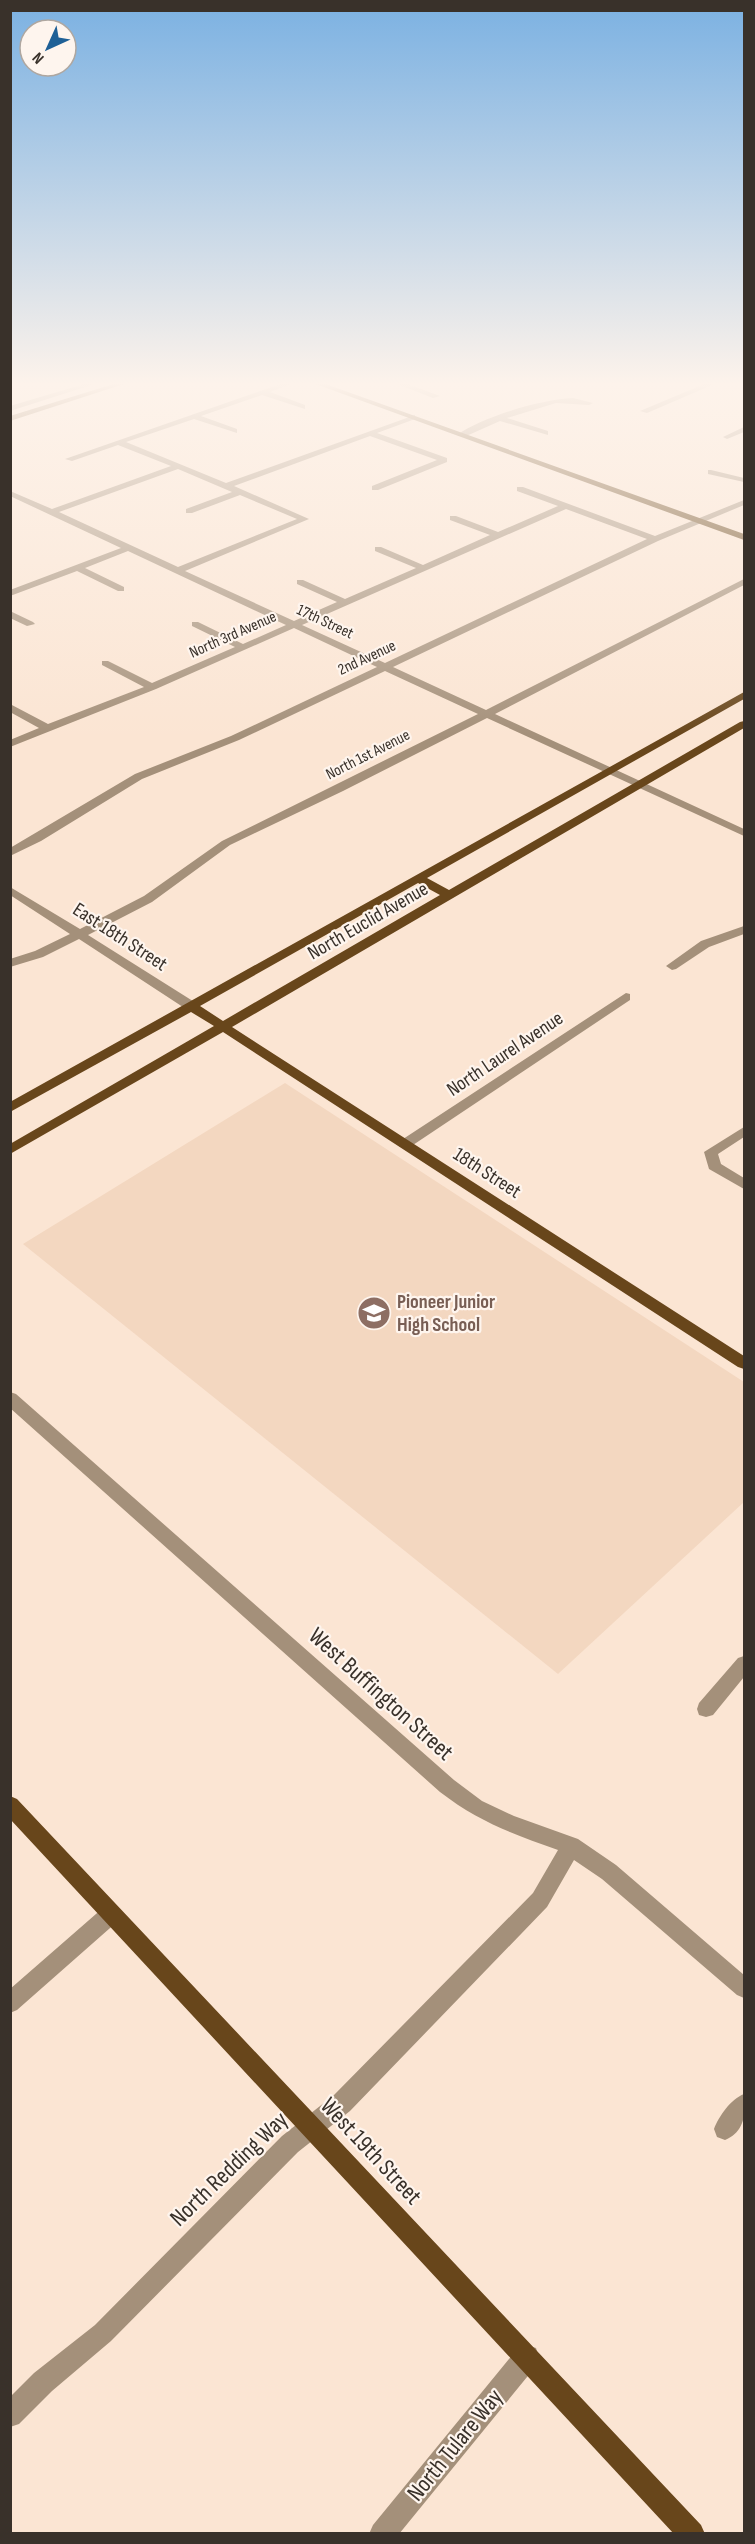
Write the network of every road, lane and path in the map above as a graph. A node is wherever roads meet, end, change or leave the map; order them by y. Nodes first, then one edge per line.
1 (27, 501) edge
2 (83, 501) edge
3 (217, 501) edge
4 (261, 501) edge
5 (551, 501) edge
6 (644, 501) edge
7 (744, 502) edge
8 (565, 506) junction
9 (189, 511) dead end
10 (52, 512) junction
11 (453, 518) dead end
12 (700, 521) junction
13 (497, 536) junction
14 (744, 537) edge
15 (655, 539) junction
16 (128, 548) junction
17 (378, 549) dead end
18 (76, 567) junction
19 (423, 568) junction
20 (177, 571) junction
21 (300, 582) dead end
22 (744, 582) edge
23 (121, 589) dead end
24 (10, 593) edge
25 (344, 602) junction
26 (10, 615) edge
27 (30, 624) dead end
28 (195, 624) dead end
29 (294, 624) junction
30 (242, 647) junction
31 (105, 663) dead end
32 (384, 666) junction
33 (152, 687) junction
34 (744, 695) edge
35 (10, 707) edge
36 (487, 714) junction
37 (744, 724) edge
38 (47, 728) junction
39 (10, 744) edge
40 (609, 770) junction
41 (642, 785) junction
42 (744, 833) edge
43 (10, 854) edge
44 (417, 878) junction
45 (10, 890) edge
46 (450, 896) junction
47 (744, 930) edge
48 (80, 934) junction
49 (10, 963) edge
50 (672, 966) dead end
51 (626, 997) dead end
52 (191, 1006) junction
53 (208, 1017) joint
54 (224, 1027) junction
55 (10, 1108) edge
56 (744, 1131) edge
57 (405, 1144) junction
58 (10, 1150) edge
59 (744, 1184) edge
60 (744, 1363) edge
61 (10, 1398) edge
62 (744, 1664) edge
63 (706, 1709) dead end
64 (10, 1805) edge
65 (571, 1846) junction
66 (111, 1914) junction
67 (744, 1988) edge
68 (10, 2003) edge
69 (744, 2105) edge
70 (311, 2126) junction
71 (725, 2129) dead end
72 (527, 2356) junction
73 (10, 2415) edge
74 (382, 2534) edge
75 (692, 2534) edge

1 - 10 street, 17th Street
2 - 10 street
3 - 9 street
4 - 20 street
5 - 8 street
6 - 12 main road
7 - 12 street, 2nd Avenue
8 - 13 street, North 3rd Avenue
8 - 15 street
10 - 16 street, 17th Street
11 - 13 street
12 - 14 main road
12 - 15 street, 2nd Avenue
13 - 19 street, North 3rd Avenue
15 - 32 street, 2nd Avenue
16 - 18 street
16 - 20 street, 17th Street
17 - 19 street
18 - 23 street
18 - 24 street
19 - 25 street, North 3rd Avenue
20 - 29 street, 17th Street
21 - 25 street
22 - 36 street, North 1st Avenue
25 - 29 street, North 3rd Avenue
26 - 27 street
28 - 30 street
29 - 30 street, North 3rd Avenue
29 - 32 street, 17th Street
30 - 33 street, North 3rd Avenue
31 - 33 street
32 - 36 street, 17th Street
32 - 43 street, 2nd Avenue
33 - 38 street, North 3rd Avenue
34 - 40 main road, North Euclid Avenue
35 - 38 street
36 - 40 street, 17th Street
36 - 48 street, North 1st Avenue
37 - 41 main road, North Euclid Avenue
38 - 39 street, North 3rd Avenue
40 - 41 street, 17th Street
40 - 44 main road, North Euclid Avenue
41 - 42 street, 17th Street
41 - 46 main road, North Euclid Avenue
44 - 46 main road
44 - 52 main road, North Euclid Avenue
45 - 48 street, East 18th Street
46 - 54 main road, North Euclid Avenue
47 - 50 street
48 - 49 street, North 1st Avenue
48 - 52 street, East 18th Street
51 - 57 street, North Laurel Avenue
52 - 53 main road, East 18th Street
52 - 55 main road, North Euclid Avenue
53 - 54 main road, 18th Street
54 - 57 main road, 18th Street
54 - 58 main road, North Euclid Avenue
56 - 59 street
57 - 60 main road, 18th Street
61 - 65 street, West Buffington Street
62 - 63 street
64 - 66 main road, West 19th Street
65 - 67 street, West Buffington Street
65 - 70 street, North Redding Way
66 - 68 street
66 - 70 main road, West 19th Street
69 - 71 street
70 - 72 main road, West 19th Street
70 - 73 street, North Redding Way
72 - 74 street, North Tulare Way
72 - 75 main road, West 19th Street

